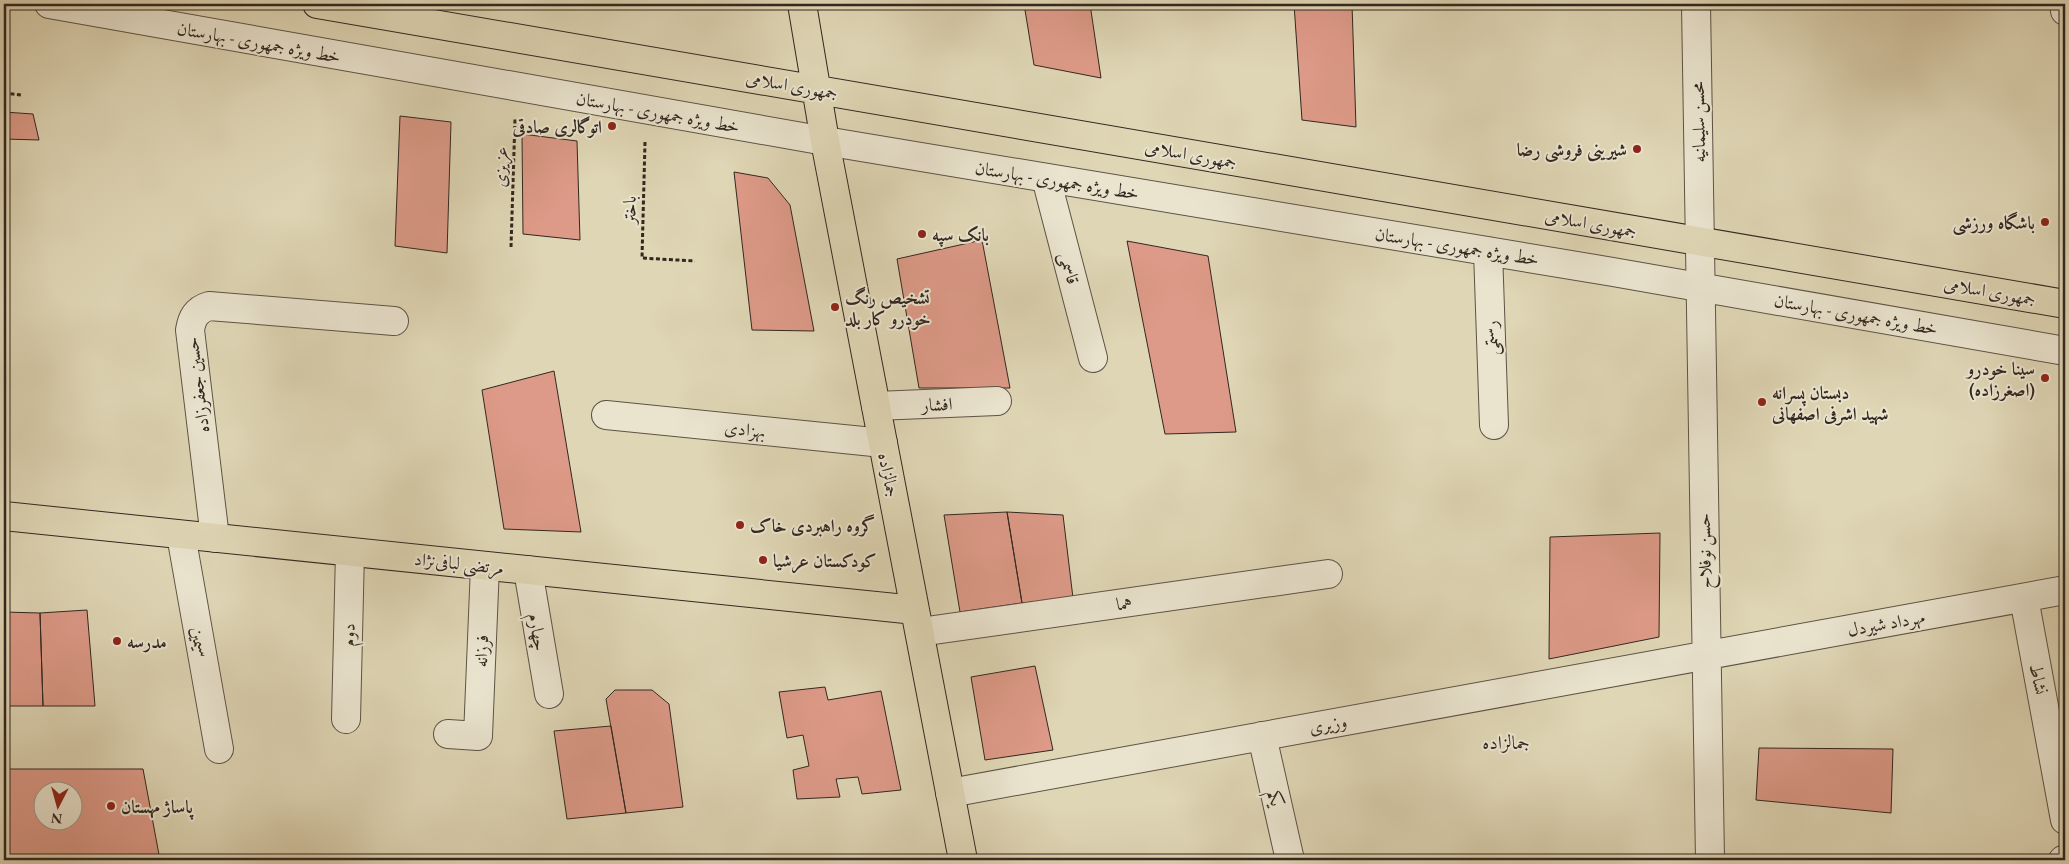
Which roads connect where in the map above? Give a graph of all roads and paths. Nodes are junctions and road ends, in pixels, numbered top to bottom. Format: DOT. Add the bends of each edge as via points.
graph roads {
  1 [pos="49,4"];
  2 [pos="318,4"];
  3 [pos="802,4"];
  4 [pos="1696,4"];
  5 [pos="2064,4"];
  6 [pos="2065,11"];
  7 [pos="516,88"];
  8 [pos="818,90"];
  9 [pos="4,93"];
  10 [pos="20,95"];
  11 [pos="645,110"];
  12 [pos="825,142"];
  13 [pos="1046,178"];
  14 [pos="1699,241"];
  15 [pos="511,247"];
  16 [pos="1488,250"];
  17 [pos="695,261"];
  18 [pos="1700,288"];
  19 [pos="2065,304"];
  20 [pos="394,320"];
  21 [pos="2065,351"];
  22 [pos="1093,358"];
  23 [pos="997,401"];
  24 [pos="876,406"];
  25 [pos="606,415"];
  26 [pos="1494,425"];
  27 [pos="883,443"];
  28 [pos="4,516"];
  29 [pos="181,535"];
  30 [pos="215,538"];
  31 [pos="350,552"];
  32 [pos="485,566"];
  33 [pos="528,570"];
  34 [pos="1328,574"];
  35 [pos="2065,590"];
  36 [pos="2024,598"];
  37 [pos="917,621"];
  38 [pos="1706,655"];
  39 [pos="549,694"];
  40 [pos="346,719"];
  41 [pos="448,734"];
  42 [pos="1262,736"];
  43 [pos="219,749"];
  44 [pos="950,793"];
  45 [pos="2065,820"];
  46 [pos="963,860"];
  47 [pos="1290,860"];
  48 [pos="1710,860"];
  1 -- 7 [label="street, خط ویژه جمهوری - بهارستان"];
  2 -- 8 [label="main road, جمهوری اسلامی"];
  3 -- 8 [label="main road, جمالزاده"];
  4 -- 14 [label="street, محسن سلیمانیه"];
  5 -- 6 [label="street"];
  7 -- 11 [label="street, خط ویژه جمهوری - بهارستان"];
  7 -- 15 [label="path, عزیزی"];
  8 -- 12 [label="main road, جمالزاده"];
  8 -- 14 [label="main road, جمهوری اسلامی"];
  9 -- 10 [label="path"];
  11 -- 12 [label="street, خط ویژه جمهوری - بهارستان"];
  11 -- 17 [label="path, باختر" via="642,258"];
  12 -- 13 [label="street, خط ویژه جمهوری - بهارستان"];
  12 -- 24 [label="main road, جمالزاده"];
  13 -- 16 [label="street, خط ویژه جمهوری - بهارستان"];
  13 -- 22 [label="street, قاسمی"];
  14 -- 18 [label="street, حسن نوفلاح"];
  14 -- 19 [label="main road, جمهوری اسلامی"];
  16 -- 18 [label="street, خط ویژه جمهوری - بهارستان"];
  16 -- 26 [label="street, رستمی"];
  18 -- 21 [label="street, خط ویژه جمهوری - بهارستان"];
  18 -- 38 [label="street, حسن نوفلاح"];
  20 -- 30 [label="street, حسین جعفرزاده" via="209,306 200,309 190,330"];
  23 -- 24 [label="street, افشار"];
  24 -- 27 [label="main road, جمالزاده"];
  25 -- 27 [label="street, بهزادی"];
  27 -- 37 [label="main road, جمالزاده"];
  28 -- 29 [label="main road, مرتضی لبافی‌نژاد"];
  29 -- 30 [label="main road, مرتضی لبافی‌نژاد"];
  29 -- 43 [label="street, سیمین"];
  30 -- 31 [label="main road, مرتضی لبافی‌نژاد"];
  31 -- 32 [label="main road, مرتضی لبافی‌نژاد"];
  31 -- 40 [label="street, دوم"];
  32 -- 33 [label="main road, مرتضی لبافی‌نژاد"];
  32 -- 41 [label="street, فرزانه" via="478,736"];
  33 -- 37 [label="main road, مرتضی لبافی‌نژاد"];
  33 -- 39 [label="street, چهارم"];
  34 -- 37 [label="street, هما"];
  35 -- 36 [label="street, مهرداد شیردل"];
  36 -- 38 [label="street, مهرداد شیردل"];
  36 -- 45 [label="street, نشاط"];
  37 -- 44 [label="main road, جمالزاده"];
  38 -- 42 [label="street, وزیری"];
  38 -- 48 [label="street, حسن نوفلاح"];
  42 -- 44 [label="street, وزیری"];
  42 -- 47 [label="street, یکم"];
  44 -- 46 [label="main road, جمالزاده"];
}
